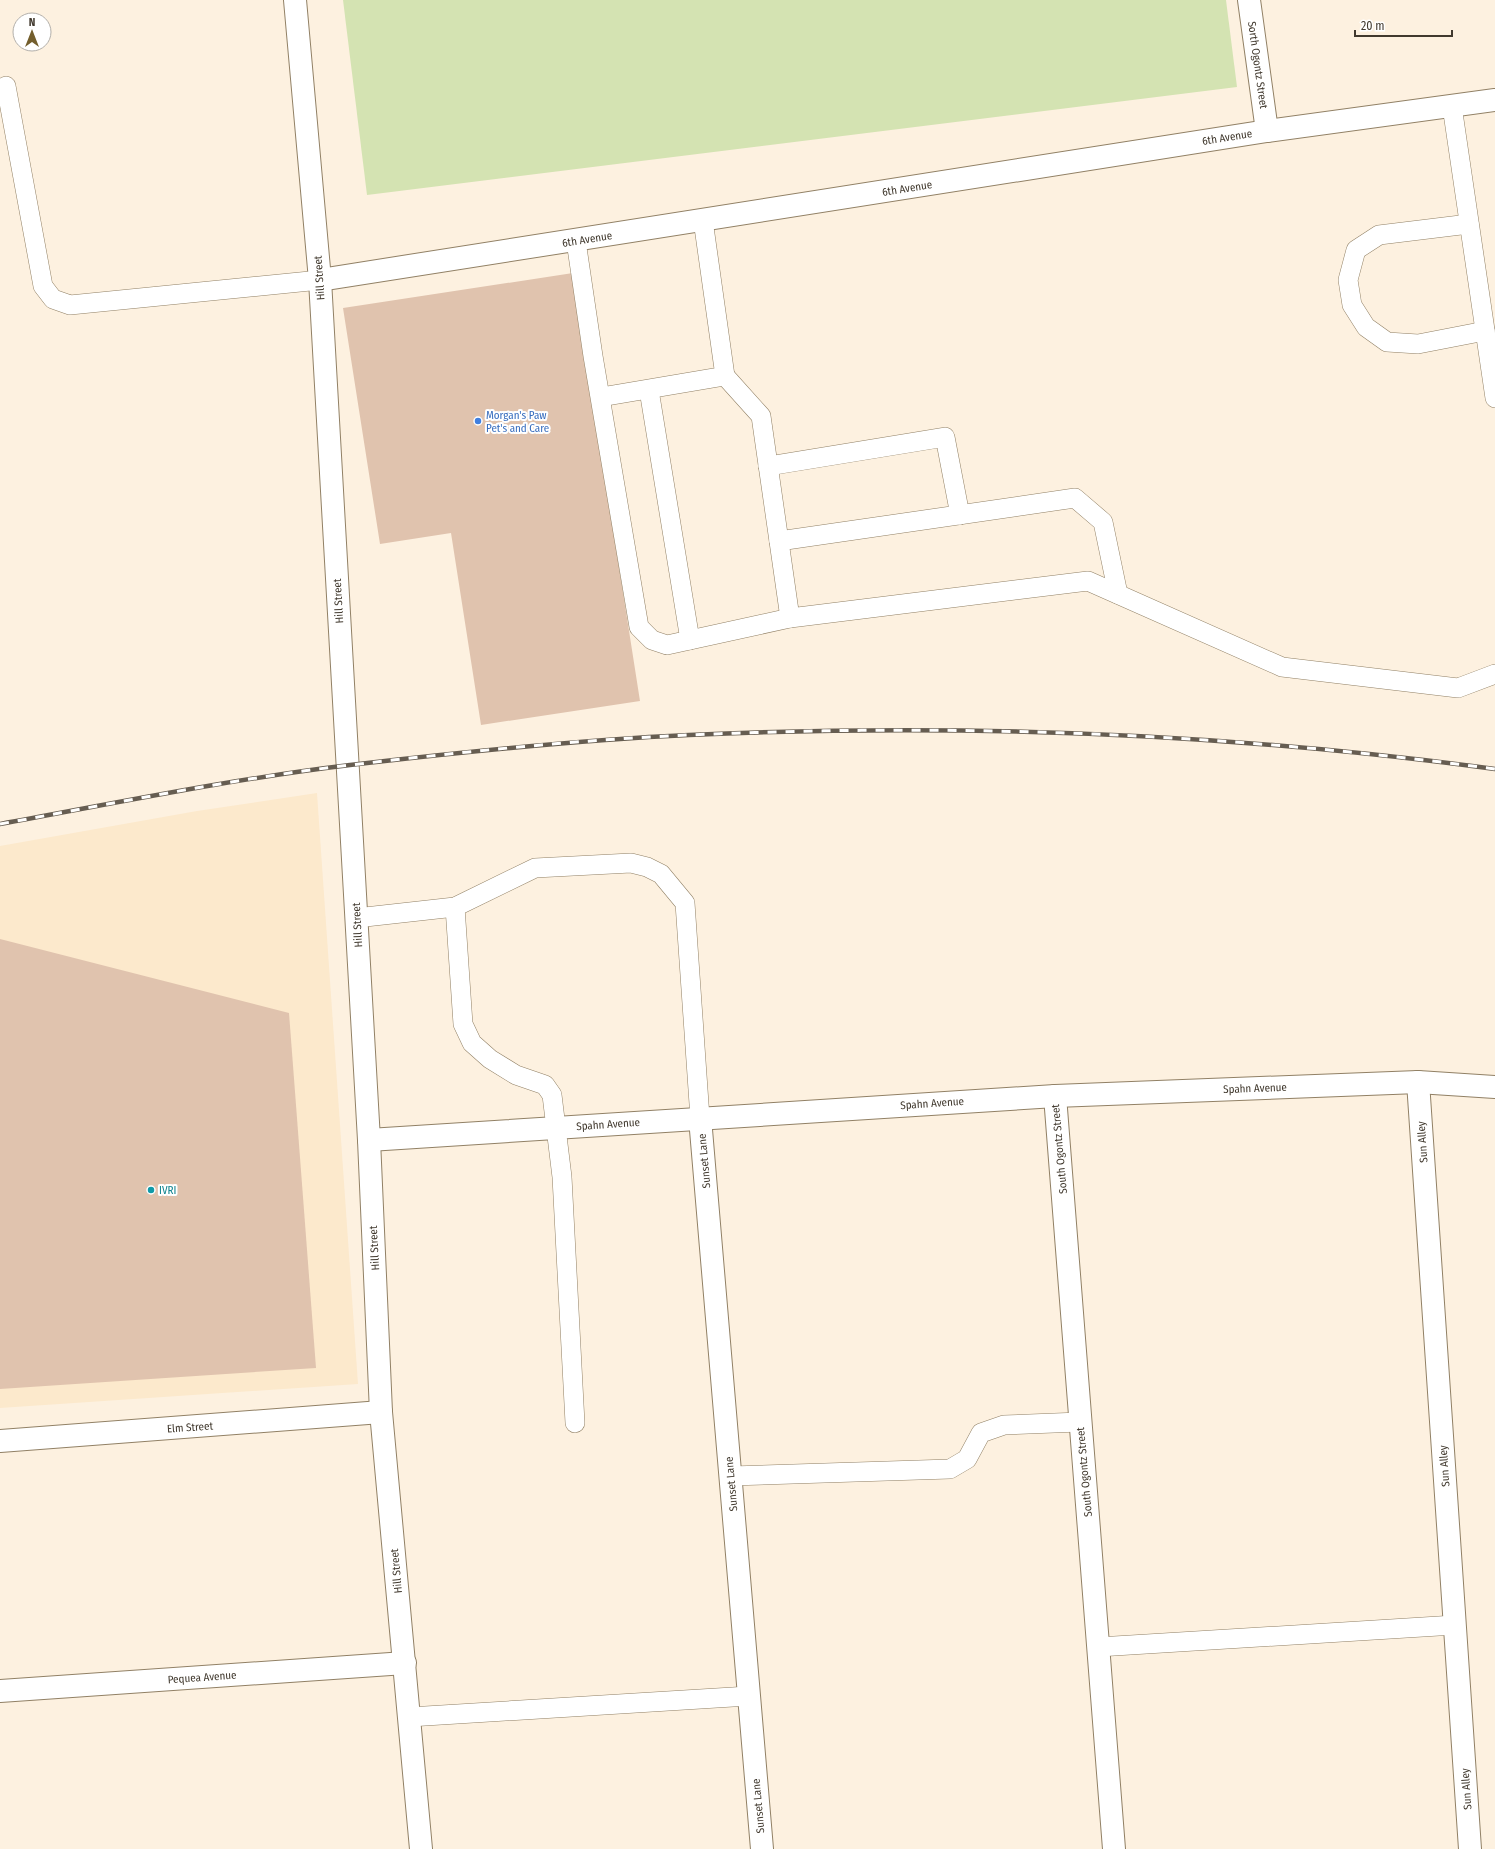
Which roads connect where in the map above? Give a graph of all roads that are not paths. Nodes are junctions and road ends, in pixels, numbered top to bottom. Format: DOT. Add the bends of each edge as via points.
graph roads {
  1 [pos="295,0"];
  2 [pos="1249,0"];
  3 [pos="6,86"];
  4 [pos="1495,100"];
  5 [pos="1452,106"];
  6 [pos="1267,130"];
  7 [pos="703,220"];
  8 [pos="1469,224"];
  9 [pos="576,241"];
  10 [pos="320,280"];
  11 [pos="1485,332"];
  12 [pos="725,376"];
  13 [pos="649,390"];
  14 [pos="601,397"];
  15 [pos="1495,398"];
  16 [pos="768,466"];
  17 [pos="960,515"];
  18 [pos="779,541"];
  19 [pos="1118,594"];
  20 [pos="790,618"];
  21 [pos="690,640"];
  22 [pos="1495,674"];
  23 [pos="455,908"];
  24 [pos="356,918"];
  25 [pos="1418,1082"];
  26 [pos="1495,1087"];
  27 [pos="1054,1096"];
  28 [pos="700,1118"];
  29 [pos="556,1128"];
  30 [pos="369,1140"];
  31 [pos="381,1412"];
  32 [pos="1080,1422"];
  33 [pos="575,1423"];
  34 [pos="0,1441"];
  35 [pos="731,1476"];
  36 [pos="1455,1625"];
  37 [pos="1098,1647"];
  38 [pos="405,1663"];
  39 [pos="0,1691"];
  40 [pos="749,1696"];
  41 [pos="409,1717"];
  42 [pos="421,1849"];
  43 [pos="762,1849"];
  44 [pos="1114,1849"];
  45 [pos="1470,1849"];
  1 -- 10 [label="street, Hill Street"];
  2 -- 6 [label="street, Sorth Ogontz Street"];
  3 -- 10 [label="lane" via="43,286 53,299 70,305"];
  4 -- 5 [label="street, 6th Avenue"];
  5 -- 6 [label="street, 6th Avenue"];
  5 -- 8 [label="lane"];
  6 -- 7 [label="street, 6th Avenue"];
  7 -- 9 [label="street, 6th Avenue"];
  7 -- 12 [label="lane"];
  8 -- 11 [label="lane"];
  8 -- 11 [label="lane" via="1379,234 1356,250 1348,280 1352,305 1366,327 1387,342 1418,344"];
  9 -- 10 [label="street, 6th Avenue"];
  9 -- 14 [label="lane"];
  10 -- 24 [label="street, Hill Street"];
  11 -- 15 [label="lane"];
  12 -- 13 [label="lane"];
  12 -- 16 [label="lane" via="761,416"];
  13 -- 14 [label="lane"];
  13 -- 21 [label="lane"];
  14 -- 21 [label="lane" via="639,627 652,640 667,644"];
  16 -- 17 [label="lane" via="945,437"];
  16 -- 18 [label="lane"];
  17 -- 18 [label="lane"];
  17 -- 19 [label="lane" via="1075,498 1103,522"];
  18 -- 20 [label="lane"];
  19 -- 20 [label="lane" via="1088,581"];
  19 -- 22 [label="lane" via="1282,667 1458,688"];
  20 -- 21 [label="lane"];
  23 -- 24 [label="lane"];
  23 -- 28 [label="lane" via="535,868 631,863 662,874 685,903"];
  23 -- 29 [label="lane" via="463,1024 472,1043 490,1059 516,1074 545,1085 552,1095"];
  24 -- 30 [label="street, Hill Street"];
  25 -- 26 [label="street, Spahn Avenue"];
  25 -- 27 [label="street, Spahn Avenue"];
  25 -- 36 [label="street, Sun Alley"];
  27 -- 28 [label="street, Spahn Avenue"];
  27 -- 32 [label="street, South Ogontz Street"];
  28 -- 29 [label="street, Spahn Avenue"];
  28 -- 35 [label="street, Sunset Lane"];
  29 -- 30 [label="street, Spahn Avenue"];
  29 -- 33 [label="lane" via="562,1177"];
  30 -- 31 [label="street, Hill Street"];
  31 -- 34 [label="street, Elm Street"];
  31 -- 38 [label="street, Hill Street"];
  32 -- 35 [label="lane" via="1004,1425 981,1433 967,1459 950,1469"];
  32 -- 37 [label="street, South Ogontz Street"];
  35 -- 40 [label="street, Sunset Lane"];
  36 -- 37 [label="lane"];
  36 -- 45 [label="street, Sun Alley"];
  37 -- 44 [label="street, South Ogontz Street"];
  38 -- 39 [label="street, Pequea Avenue"];
  38 -- 41 [label="street, Hill Street"];
  40 -- 41 [label="lane"];
  40 -- 43 [label="street, Sunset Lane"];
  41 -- 42 [label="street, Hill Street"];
}
